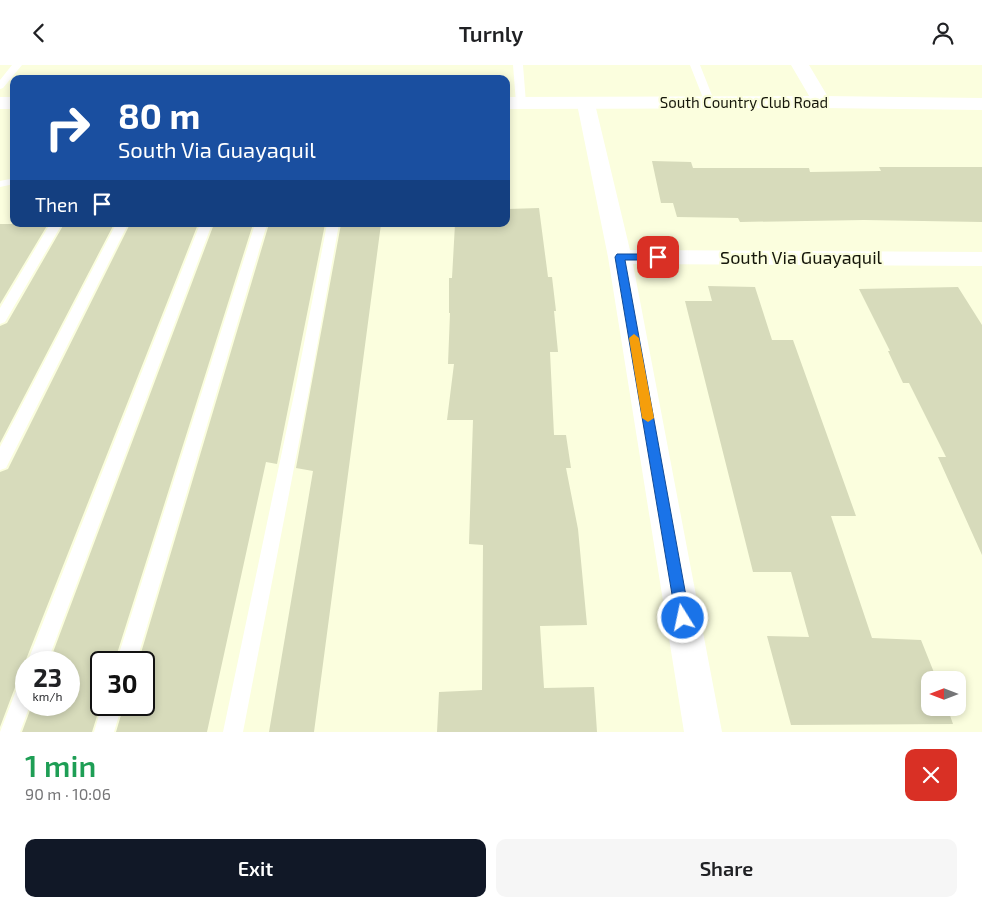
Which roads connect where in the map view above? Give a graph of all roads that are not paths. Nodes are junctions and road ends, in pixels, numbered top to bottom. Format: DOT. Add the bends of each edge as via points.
graph roads {
  1 [pos="17,65"];
  2 [pos="518,65"];
  3 [pos="695,65"];
  4 [pos="800,65"];
  5 [pos="0,86"];
  6 [pos="822,102"];
  7 [pos="514,103"];
  8 [pos="710,103"];
  9 [pos="586,104"];
  10 [pos="982,104"];
  11 [pos="54,227"];
  12 [pos="120,227"];
  13 [pos="205,227"];
  14 [pos="260,227"];
  15 [pos="332,227"];
  16 [pos="620,257"];
  17 [pos="982,259"];
  18 [pos="0,319"];
  19 [pos="0,463"];
  20 [pos="42,651"];
  21 [pos="130,651"];
  22 [pos="16,716"];
  23 [pos="109,716"];
  24 [pos="10,732"];
  25 [pos="104,732"];
  26 [pos="233,732"];
  27 [pos="703,732"];
  1 -- 5 [label="lane"];
  2 -- 7 [label="lane"];
  3 -- 8 [label="lane"];
  4 -- 6 [label="street"];
  6 -- 8 [label="street, South Country Club Road"];
  6 -- 10 [label="street, South Country Club Road"];
  7 -- 9 [label="street, South Country Club Road"];
  8 -- 9 [label="street, South Country Club Road"];
  9 -- 16 [label="street"];
  11 -- 18 [label="lane"];
  12 -- 19 [label="lane"];
  13 -- 20 [label="lane"];
  14 -- 21 [label="lane"];
  15 -- 26 [label="lane"];
  16 -- 17 [label="street, South Via Guayaquil"];
  16 -- 27 [label="street"];
  22 -- 24 [label="lane"];
  23 -- 25 [label="lane"];
}
